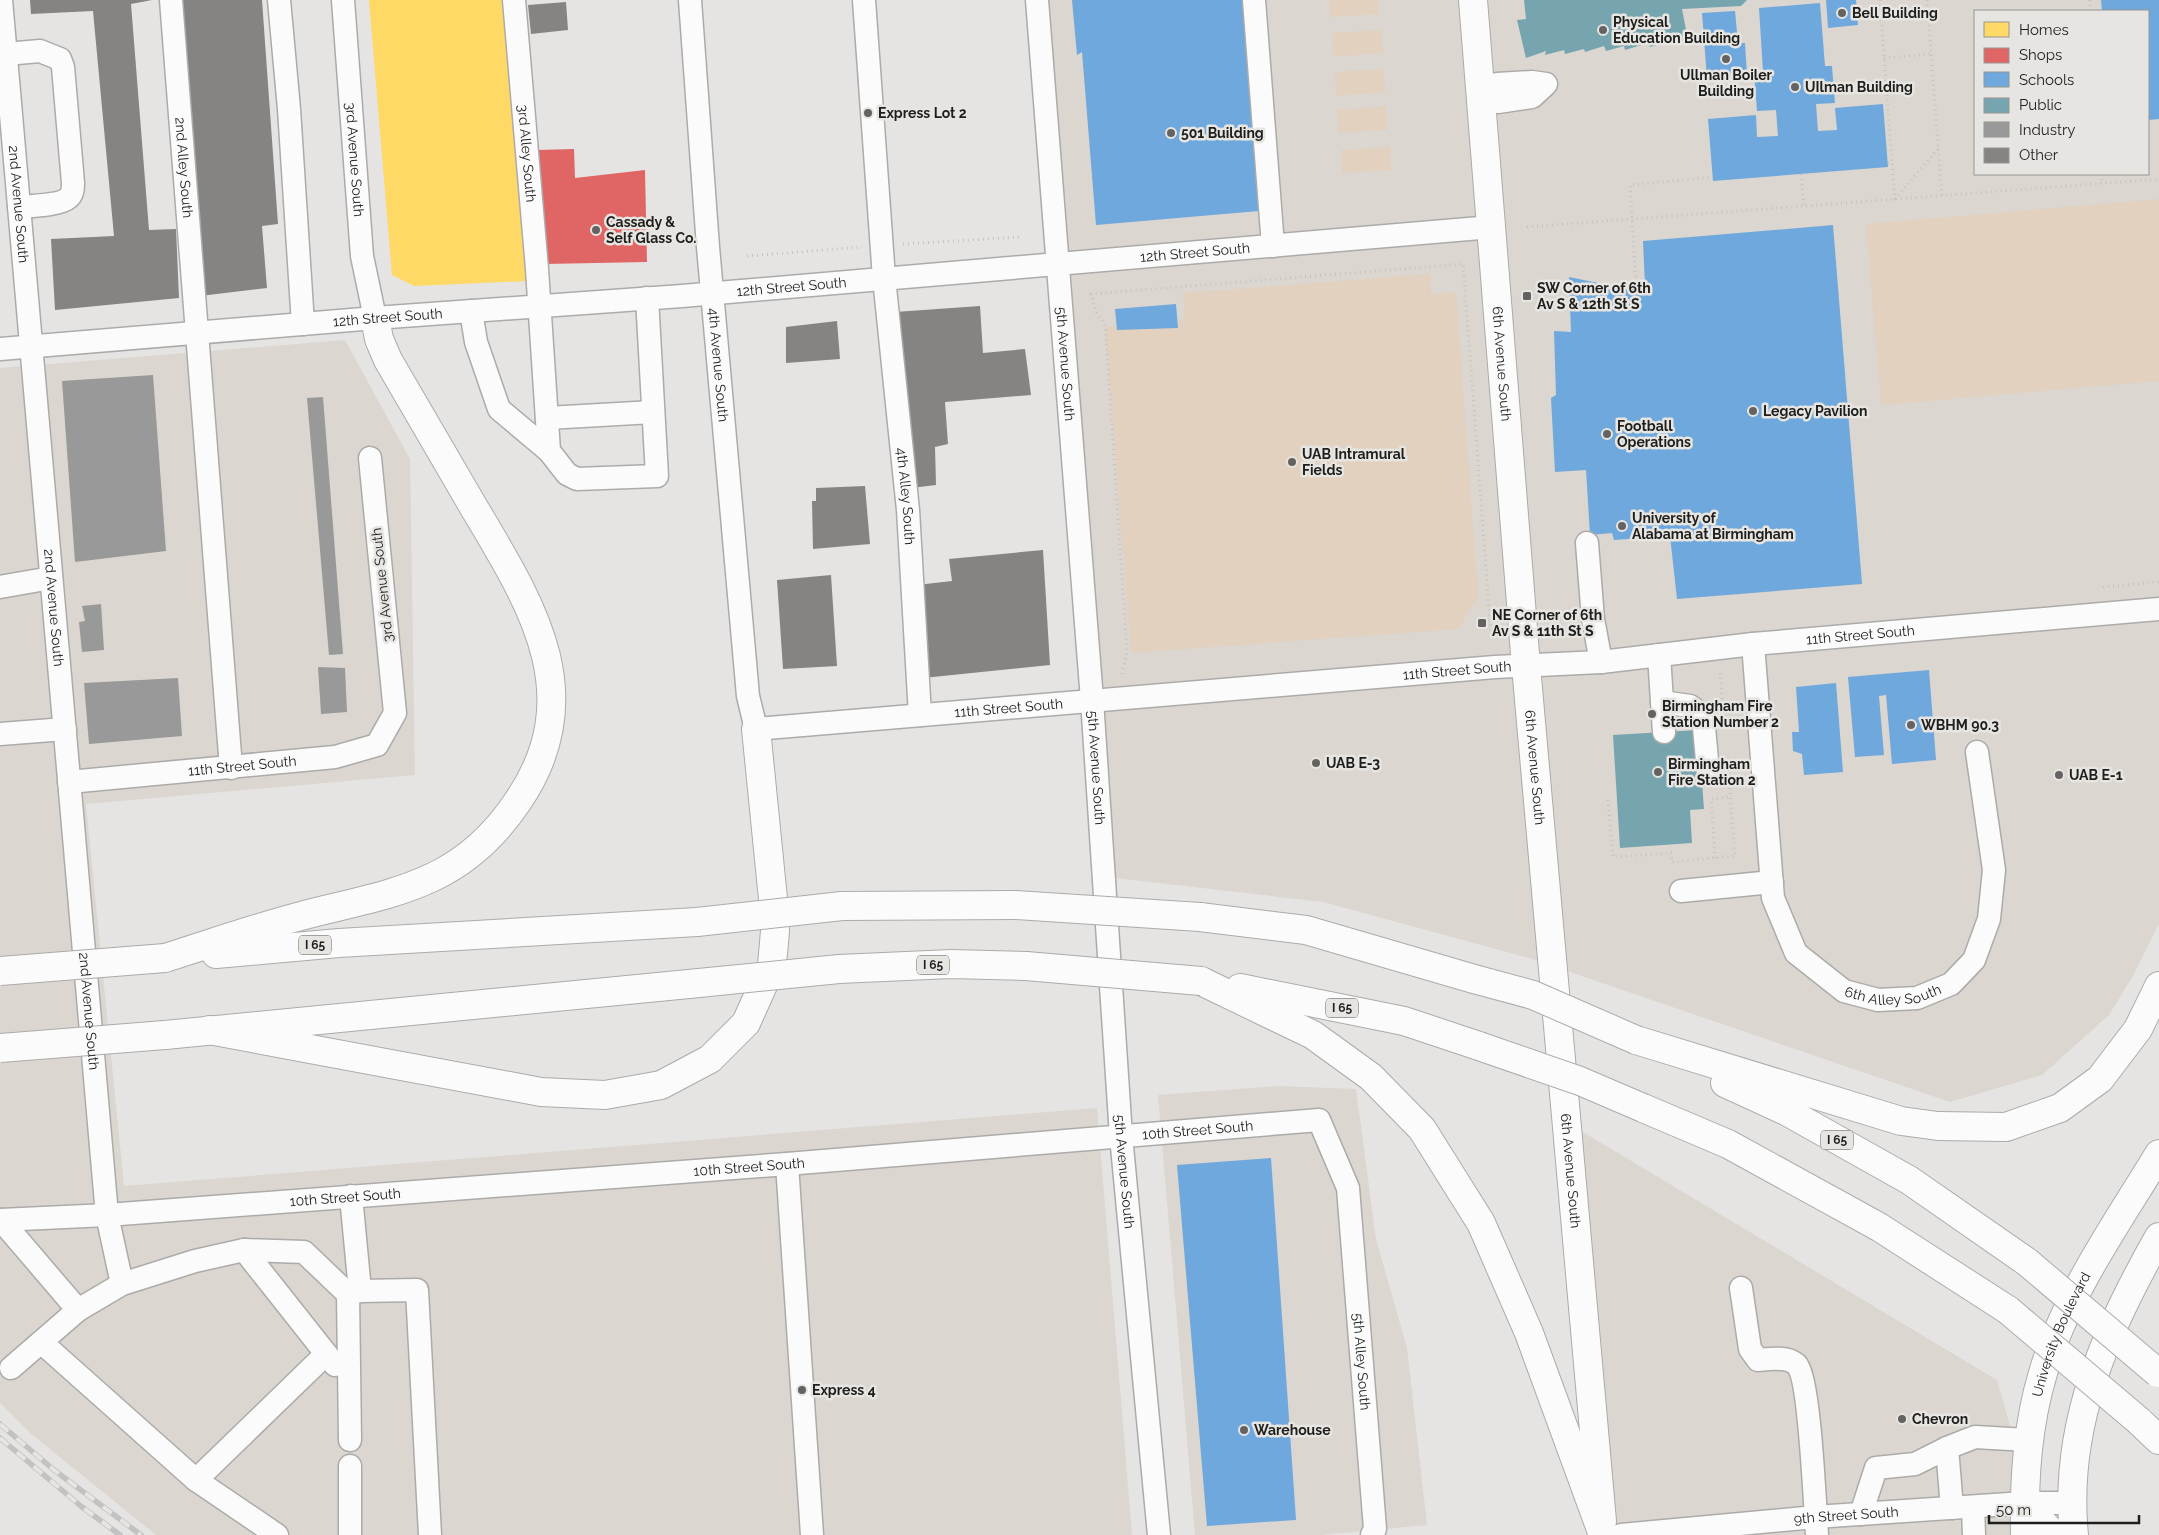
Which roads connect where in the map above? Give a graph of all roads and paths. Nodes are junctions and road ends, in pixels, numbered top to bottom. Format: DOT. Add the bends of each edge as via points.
graph roads {
  1 [pos="1,0"];
  2 [pos="171,0"];
  3 [pos="279,0"];
  4 [pos="344,0"];
  5 [pos="514,0"];
  6 [pos="690,0"];
  7 [pos="864,0"];
  8 [pos="1037,0"];
  9 [pos="1254,0"];
  10 [pos="1473,0"];
  11 [pos="1880,0"];
  12 [pos="1927,0"];
  13 [pos="6,54"];
  14 [pos="1931,54"];
  15 [pos="1884,58"];
  16 [pos="1938,148"];
  17 [pos="1801,174"];
  18 [pos="2102,175"];
  19 [pos="1713,177"];
  20 [pos="2159,179"];
  21 [pos="2102,184"];
  22 [pos="1942,196"];
  23 [pos="1895,199"];
  24 [pos="1804,206"];
  25 [pos="19,207"];
  26 [pos="1632,219"];
  27 [pos="1492,226"];
  28 [pos="1527,227"];
  29 [pos="1020,237"];
  30 [pos="882,245"];
  31 [pos="1273,246"];
  32 [pos="747,256"];
  33 [pos="1058,264"];
  34 [pos="884,278"];
  35 [pos="1636,287"];
  36 [pos="712,293"];
  37 [pos="647,298"];
  38 [pos="538,306"];
  39 [pos="471,311"];
  40 [pos="375,318"];
  41 [pos="304,324"];
  42 [pos="198,333"];
  43 [pos="31,347"];
  44 [pos="0,349"];
  45 [pos="653,412"];
  46 [pos="547,418"];
  47 [pos="549,451"];
  48 [pos="370,458"];
  49 [pos="1587,544"];
  50 [pos="51,578"];
  51 [pos="2159,582"];
  52 [pos="2103,587"];
  53 [pos="0,588"];
  54 [pos="2159,609"];
  55 [pos="1492,634"];
  56 [pos="1753,644"];
  57 [pos="1659,655"];
  58 [pos="1601,662"];
  59 [pos="1526,666"];
  60 [pos="1720,673"];
  61 [pos="1122,674"];
  62 [pos="1092,700"];
  63 [pos="1662,702"];
  64 [pos="1723,711"];
  65 [pos="395,713"];
  66 [pos="920,715"];
  67 [pos="756,728"];
  68 [pos="65,729"];
  69 [pos="1664,732"];
  70 [pos="0,734"];
  71 [pos="1977,752"];
  72 [pos="231,768"];
  73 [pos="1718,770"];
  74 [pos="69,782"];
  75 [pos="1730,797"];
  76 [pos="1608,800"];
  77 [pos="1715,858"];
  78 [pos="1772,882"];
  79 [pos="1681,891"];
  80 [pos="165,958"];
  81 [pos="0,971"];
  82 [pos="1201,981"];
  83 [pos="2159,986"];
  84 [pos="209,1030"];
  85 [pos="1636,1040"];
  86 [pos="0,1048"];
  87 [pos="1121,1136"];
  88 [pos="2159,1154"];
  89 [pos="787,1164"];
  90 [pos="1348,1188"];
  91 [pos="351,1196"];
  92 [pos="107,1215"];
  93 [pos="0,1220"];
  94 [pos="2159,1237"];
  95 [pos="244,1250"];
  96 [pos="122,1284"];
  97 [pos="1741,1288"];
  98 [pos="354,1292"];
  99 [pos="78,1310"];
  100 [pos="41,1342"];
  101 [pos="326,1354"];
  102 [pos="11,1368"];
  103 [pos="2158,1374"];
  104 [pos="350,1381"];
  105 [pos="350,1440"];
  106 [pos="2028,1440"];
  107 [pos="2159,1440"];
  108 [pos="1947,1448"];
  109 [pos="350,1466"];
  110 [pos="196,1480"];
  111 [pos="2024,1503"];
  112 [pos="2072,1503"];
  113 [pos="1962,1507"];
  114 [pos="1862,1514"];
  115 [pos="1816,1526"];
  116 [pos="277,1535"];
  117 [pos="350,1535"];
  118 [pos="430,1535"];
  119 [pos="812,1535"];
  120 [pos="1159,1535"];
  121 [pos="1372,1535"];
  122 [pos="1603,1535"];
  123 [pos="1621,1535"];
  124 [pos="1974,1535"];
  125 [pos="2024,1535"];
  126 [pos="2054,1535"];
  127 [pos="2074,1535"];
  1 -- 13 [label="street, 2nd Avenue South"];
  2 -- 42 [label="street, 2nd Alley South"];
  3 -- 41 [label="street"];
  4 -- 40 [label="street, 3rd Avenue South" via="362,256"];
  5 -- 38 [label="street, 3rd Alley South"];
  6 -- 36 [label="street, 4th Avenue South"];
  7 -- 30 [label="street, 4th Alley South"];
  8 -- 33 [label="street, 5th Avenue South"];
  9 -- 31 [label="street"];
  10 -- 27 [label="main road, 6th Avenue South"];
  11 -- 15 [label="path"];
  12 -- 14 [label="path"];
  13 -- 25 [label="street, 2nd Avenue South"];
  13 -- 25 [label="street" via="40,51 60,59 73,183 73,192 68,199"];
  14 -- 15 [label="path"];
  14 -- 16 [label="path"];
  15 -- 23 [label="path"];
  16 -- 22 [label="path"];
  16 -- 23 [label="path"];
  17 -- 24 [label="path"];
  18 -- 21 [label="path"];
  19 -- 26 [label="path" via="1630,185"];
  20 -- 21 [label="path"];
  21 -- 22 [label="path"];
  22 -- 23 [label="path"];
  23 -- 24 [label="path"];
  24 -- 26 [label="path"];
  25 -- 43 [label="street, 2nd Avenue South"];
  26 -- 28 [label="path"];
  26 -- 35 [label="path"];
  27 -- 31 [label="street, 12th Street South"];
  27 -- 59 [label="main road, 6th Avenue South"];
  29 -- 30 [label="path"];
  30 -- 32 [label="path"];
  30 -- 34 [label="street, 4th Alley South"];
  31 -- 33 [label="street, 12th Street South"];
  33 -- 34 [label="street, 12th Street South"];
  33 -- 62 [label="street, 5th Avenue South"];
  34 -- 36 [label="street, 12th Street South"];
  34 -- 66 [label="street, 4th Alley South" via="908,510"];
  36 -- 37 [label="street, 12th Street South"];
  36 -- 67 [label="street, 4th Avenue South" via="748,696"];
  37 -- 38 [label="street, 12th Street South"];
  37 -- 45 [label="street"];
  38 -- 39 [label="street, 12th Street South"];
  38 -- 46 [label="street, 3rd Alley South"];
  39 -- 40 [label="street, 12th Street South"];
  39 -- 47 [label="street" via="476,342 499,409"];
  40 -- 41 [label="street, 12th Street South"];
  40 -- 80 [label="main road" via="388,360 513,574 535,619 552,683 548,738 539,764 506,818 471,855 450,869 380,896 300,916"];
  41 -- 42 [label="street, 12th Street South"];
  42 -- 43 [label="street, 12th Street South"];
  42 -- 72 [label="street, 2nd Alley South"];
  43 -- 44 [label="street, 12th Street South"];
  43 -- 50 [label="street, 2nd Avenue South"];
  45 -- 46 [label="street"];
  45 -- 47 [label="street" via="656,476 578,479 568,474"];
  46 -- 47 [label="street, 3rd Alley South"];
  48 -- 65 [label="street, 3rd Avenue South"];
  49 -- 58 [label="street" via="1593,619"];
  50 -- 53 [label="street"];
  50 -- 68 [label="street, 2nd Avenue South"];
  51 -- 52 [label="path"];
  54 -- 56 [label="street, 11th Street South"];
  55 -- 61 [label="path" via="1463,264 1091,294 1097,314 1105,323 1127,652"];
  56 -- 57 [label="street, 11th Street South"];
  56 -- 78 [label="street, 6th Alley South"];
  57 -- 58 [label="street, 11th Street South"];
  57 -- 63 [label="street"];
  58 -- 59 [label="street, 11th Street South"];
  59 -- 62 [label="street, 11th Street South"];
  59 -- 122 [label="main road, 6th Avenue South"];
  60 -- 64 [label="path"];
  62 -- 66 [label="street, 11th Street South"];
  62 -- 87 [label="street, 5th Avenue South"];
  63 -- 69 [label="street"];
  63 -- 73 [label="street" via="1690,706 1703,716"];
  65 -- 72 [label="street, 11th Street South" via="377,745 335,757"];
  66 -- 67 [label="street, 11th Street South"];
  67 -- 84 [label="main road" via="774,909 772,965 746,1023 710,1059 661,1085 605,1095 541,1092"];
  68 -- 70 [label="street"];
  68 -- 74 [label="street, 2nd Avenue South"];
  71 -- 78 [label="street, 6th Alley South" via="1994,870 1989,919 1974,960 1952,984 1917,998 1878,1000 1844,991 1796,952 1773,898"];
  72 -- 74 [label="street, 11th Street South"];
  73 -- 75 [label="path"];
  74 -- 92 [label="street, 2nd Avenue South"];
  75 -- 77 [label="path" via="1735,856"];
  75 -- 77 [label="path" via="1710,799"];
  76 -- 77 [label="path" via="1613,858 1671,853 1672,862"];
  78 -- 79 [label="street"];
  80 -- 81 [label="main road, I 65, bridge"];
  80 -- 85 [label="main road, I 65, bridge" via="340,943 697,922 842,906 1015,904 1200,917 1306,930 1533,995"];
  82 -- 84 [label="main road, I 65, bridge" via="1026,966 950,964 839,968"];
  82 -- 107 [label="main road, I 65, bridge" via="1404,1021 1580,1081 1728,1144 1879,1227 2008,1310"];
  82 -- 122 [label="main road" via="1312,1035 1371,1077 1422,1129 1481,1223 1529,1333"];
  83 -- 85 [label="main road" via="2138,1029 2100,1079 2060,1108 2006,1127 1938,1126 1901,1121"];
  84 -- 86 [label="main road, I 65, bridge"];
  85 -- 103 [label="main road, I 65, bridge" via="1786,1111 1909,1180 2026,1262"];
  87 -- 89 [label="street, 10th Street South"];
  87 -- 90 [label="street, 10th Street South" via="1319,1120"];
  87 -- 120 [label="street, 5th Avenue South"];
  88 -- 106 [label="main road, University Boulevard" via="2086,1276 2055,1339 2043,1372"];
  89 -- 91 [label="street, 10th Street South"];
  89 -- 119 [label="street"];
  90 -- 121 [label="street, 5th Alley South" via="1375,1529"];
  91 -- 92 [label="street, 10th Street South"];
  91 -- 98 [label="street"];
  92 -- 93 [label="street, 10th Street South"];
  92 -- 96 [label="street, 2nd Avenue South"];
  93 -- 99 [label="street"];
  94 -- 112 [label="main road" via="2123,1303 2094,1372 2078,1439"];
  95 -- 96 [label="street" via="195,1261"];
  95 -- 98 [label="street" via="304,1252"];
  95 -- 101 [label="street"];
  96 -- 99 [label="street"];
  97 -- 115 [label="street" via="1750,1349 1758,1360 1783,1359 1796,1364 1802,1376"];
  98 -- 104 [label="street"];
  98 -- 118 [label="street" via="417,1290"];
  99 -- 100 [label="street"];
  100 -- 102 [label="street"];
  100 -- 110 [label="street"];
  101 -- 104 [label="street"];
  101 -- 110 [label="street"];
  104 -- 105 [label="street"];
  106 -- 108 [label="street" via="1975,1437"];
  106 -- 111 [label="main road, University Boulevard"];
  108 -- 113 [label="street"];
  108 -- 114 [label="street" via="1915,1464 1876,1468"];
  109 -- 117 [label="street"];
  110 -- 116 [label="street"];
  111 -- 112 [label="street, 9th Street South"];
  111 -- 113 [label="street, 9th Street South"];
  111 -- 125 [label="main road, University Boulevard"];
  111 -- 126 [label="main road"];
  112 -- 127 [label="main road"];
  113 -- 114 [label="street, 9th Street South"];
  113 -- 124 [label="street"];
  114 -- 115 [label="street, 9th Street South"];
  115 -- 123 [label="street, 9th Street South"];
}
